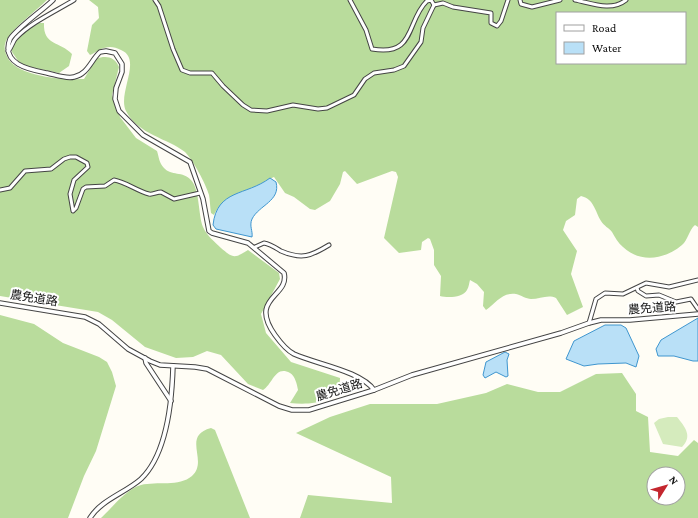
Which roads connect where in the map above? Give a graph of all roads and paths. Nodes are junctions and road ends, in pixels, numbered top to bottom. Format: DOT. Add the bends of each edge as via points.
graph roads {
  1 [pos="53,0"];
  2 [pos="74,0"];
  3 [pos="155,0"];
  4 [pos="350,0"];
  5 [pos="508,0"];
  6 [pos="520,0"];
  7 [pos="560,0"];
  8 [pos="575,0"];
  9 [pos="626,0"];
  10 [pos="434,5"];
  11 [pos="8,51"];
  12 [pos="0,190"];
  13 [pos="200,193"];
  14 [pos="329,245"];
  15 [pos="255,247"];
  16 [pos="698,280"];
  17 [pos="637,288"];
  18 [pos="0,303"];
  19 [pos="698,309"];
  20 [pos="698,314"];
  21 [pos="589,323"];
  22 [pos="144,358"];
  23 [pos="173,366"];
  24 [pos="374,390"];
  25 [pos="171,401"];
  26 [pos="90,518"];
  1 -- 11 [label="street" via="13,36"];
  2 -- 11 [label="street" via="36,22 16,38"];
  3 -- 10 [label="street" via="182,70 212,74 243,105 258,112 292,105 327,108 354,95 365,79 374,74 404,66 421,42 423,28"];
  4 -- 10 [label="street" via="366,30 372,50 398,47 405,42 411,34 422,6 431,0"];
  5 -- 10 [label="street" via="497,26 491,23 491,13 443,3"];
  6 -- 7 [label="street" via="521,4 529,7"];
  8 -- 9 [label="street" via="609,6"];
  11 -- 13 [label="street" via="17,66 67,78 84,72 100,52 115,53 122,64 115,99 120,111 143,135 186,159 193,169"];
  12 -- 13 [label="street" via="10,188 26,171 51,169 64,159 76,157 88,166 74,180 70,194 73,211 86,186 105,186 114,180 150,195 161,192 174,199"];
  13 -- 15 [label="street" via="205,204 209,231 244,241"];
  14 -- 15 [label="street" via="306,257 290,254 264,243"];
  15 -- 24 [label="street" via="284,273 284,281 266,308 265,314 280,341 292,353 356,377"];
  16 -- 17 [label="street" via="669,287 646,283"];
  17 -- 19 [label="street" via="638,292 646,296 659,295 676,302 691,299"];
  17 -- 21 [label="street" via="623,294 600,295 594,304"];
  18 -- 22 [label="street, 農免道路" via="86,317"];
  20 -- 21 [label="street, 農免道路" via="601,320"];
  21 -- 24 [label="street, 農免道路" via="412,375"];
  22 -- 23 [label="street, 農免道路" via="160,365"];
  22 -- 25 [label="street"];
  23 -- 24 [label="street, 農免道路" via="207,369 279,406 292,410 309,410"];
  23 -- 25 [label="street"];
  25 -- 26 [label="street" via="158,451 147,471 141,479 99,507"];
}
